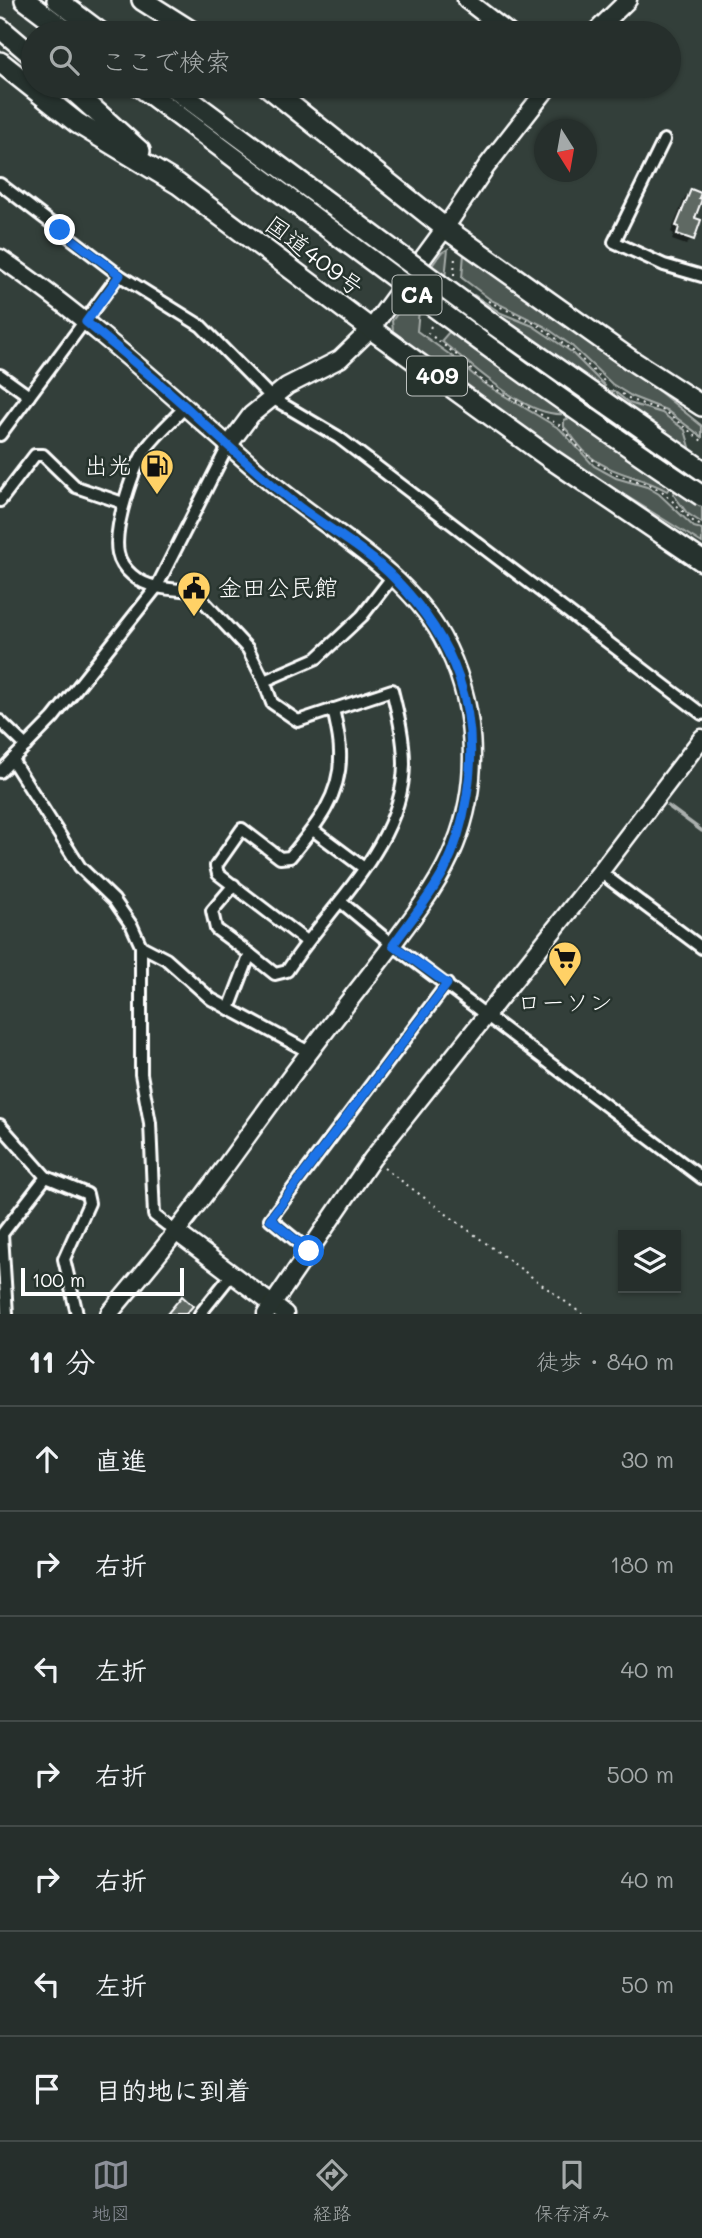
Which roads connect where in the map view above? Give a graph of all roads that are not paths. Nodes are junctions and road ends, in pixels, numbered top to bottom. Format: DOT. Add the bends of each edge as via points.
graph roads {
  1 [pos="25,0"];
  2 [pos="57,0"];
  3 [pos="142,0"];
  4 [pos="158,0"];
  5 [pos="466,0"];
  6 [pos="628,0"];
  7 [pos="53,21"];
  8 [pos="85,21"];
  9 [pos="175,21"];
  10 [pos="185,21"];
  11 [pos="493,21"];
  12 [pos="606,21"];
  13 [pos="0,27"];
  14 [pos="21,45"];
  15 [pos="0,62"];
  16 [pos="21,79"];
  17 [pos="45,98"];
  18 [pos="81,98"];
  19 [pos="155,98"];
  20 [pos="187,98"];
  21 [pos="282,98"];
  22 [pos="540,98"];
  23 [pos="664,140"];
  24 [pos="0,184"];
  25 [pos="178,184"];
  26 [pos="454,234"];
  27 [pos="0,258"];
  28 [pos="120,275"];
  29 [pos="702,276"];
  30 [pos="86,322"];
  31 [pos="371,329"];
  32 [pos="0,375"];
  33 [pos="29,396"];
  34 [pos="272,398"];
  35 [pos="702,406"];
  36 [pos="186,407"];
  37 [pos="0,435"];
  38 [pos="228,446"];
  39 [pos="702,470"];
  40 [pos="702,495"];
  41 [pos="0,501"];
  42 [pos="123,503"];
  43 [pos="702,561"];
  44 [pos="393,576"];
  45 [pos="156,587"];
  46 [pos="264,681"];
  47 [pos="333,709"];
  48 [pos="702,714"];
  49 [pos="0,721"];
  50 [pos="702,738"];
  51 [pos="26,746"];
  52 [pos="12,760"];
  53 [pos="0,772"];
  54 [pos="313,830"];
  55 [pos="364,868"];
  56 [pos="600,872"];
  57 [pos="234,886"];
  58 [pos="341,902"];
  59 [pos="306,941"];
  60 [pos="393,945"];
  61 [pos="141,946"];
  62 [pos="702,948"];
  63 [pos="250,954"];
  64 [pos="447,984"];
  65 [pos="229,1009"];
  66 [pos="487,1015"];
  67 [pos="309,1052"];
  68 [pos="0,1125"];
  69 [pos="46,1177"];
  70 [pos="702,1178"];
  71 [pos="176,1232"];
  72 [pos="309,1251"];
  73 [pos="232,1274"];
  74 [pos="275,1311"];
  75 [pos="7,1314"];
  76 [pos="77,1314"];
  77 [pos="109,1314"];
  78 [pos="200,1314"];
  1 -- 7 [label="highway"];
  2 -- 8 [label="highway"];
  3 -- 9 [label="highway"];
  4 -- 10 [label="highway"];
  5 -- 11 [label="street"];
  6 -- 12 [label="street"];
  13 -- 14 [label="highway"];
  15 -- 16 [label="highway, 国道409号 / 409"];
  17 -- 25 [label="highway, 国道409号 / 409" via="77,123"];
  18 -- 25 [label="highway"];
  19 -- 40 [label="highway, CA, bridge" via="477,340"];
  20 -- 39 [label="highway, CA, bridge" via="490,322"];
  21 -- 26 [label="highway"];
  22 -- 26 [label="street" via="486,167"];
  23 -- 29 [label="street" via="614,242 663,265"];
  24 -- 28 [label="street"];
  25 -- 31 [label="highway, 国道409号 / 409"];
  26 -- 31 [label="street"];
  26 -- 35 [label="highway"];
  27 -- 30 [label="street"];
  28 -- 30 [label="street"];
  28 -- 34 [label="street" via="201,326"];
  30 -- 33 [label="street"];
  30 -- 36 [label="street"];
  31 -- 34 [label="street" via="340,359"];
  31 -- 43 [label="highway, 国道409号 / 409"];
  32 -- 33 [label="street"];
  33 -- 37 [label="street"];
  34 -- 38 [label="street" via="251,415"];
  34 -- 48 [label="street" via="338,437"];
  36 -- 38 [label="street"];
  36 -- 42 [label="street" via="148,446"];
  38 -- 44 [label="street" via="298,506"];
  38 -- 45 [label="street"];
  41 -- 42 [label="street" via="35,455 43,455 76,487"];
  42 -- 45 [label="street" via="117,551 122,565 134,577"];
  44 -- 46 [label="street" via="362,616 317,658"];
  44 -- 60 [label="street" via="441,635 467,701 472,739 471,771 457,842 427,898"];
  45 -- 46 [label="street" via="194,592 248,649"];
  45 -- 51 [label="street" via="97,665"];
  46 -- 47 [label="street" via="272,703 298,721"];
  47 -- 54 [label="street" via="339,777"];
  47 -- 55 [label="street" via="392,690 402,730 404,766 397,805 387,835"];
  49 -- 51 [label="street"];
  50 -- 56 [label="street"];
  51 -- 52 [label="street"];
  52 -- 53 [label="street"];
  52 -- 61 [label="street" via="80,867 114,900"];
  54 -- 55 [label="street"];
  54 -- 57 [label="street" via="290,857 280,858 242,829 216,866 218,874"];
  55 -- 58 [label="street"];
  56 -- 62 [label="street"];
  56 -- 66 [label="street"];
  57 -- 59 [label="street"];
  57 -- 63 [label="street" via="212,911 216,929"];
  58 -- 59 [label="street"];
  58 -- 60 [label="street"];
  59 -- 63 [label="street" via="287,971 275,974"];
  60 -- 64 [label="street"];
  60 -- 67 [label="street"];
  61 -- 65 [label="street" via="166,959"];
  61 -- 71 [label="street" via="141,1074 150,1124 154,1215"];
  63 -- 65 [label="street"];
  64 -- 66 [label="street"];
  64 -- 72 [label="street" via="270,1219"];
  65 -- 67 [label="street"];
  66 -- 70 [label="street"];
  66 -- 72 [label="street" via="372,1159"];
  67 -- 71 [label="street"];
  68 -- 69 [label="street"];
  69 -- 75 [label="street" via="2,1234"];
  69 -- 76 [label="street" via="86,1194 89,1203 64,1259"];
  71 -- 73 [label="street"];
  71 -- 77 [label="street"];
  72 -- 74 [label="street"];
  73 -- 74 [label="street"];
  73 -- 78 [label="street"];
}
